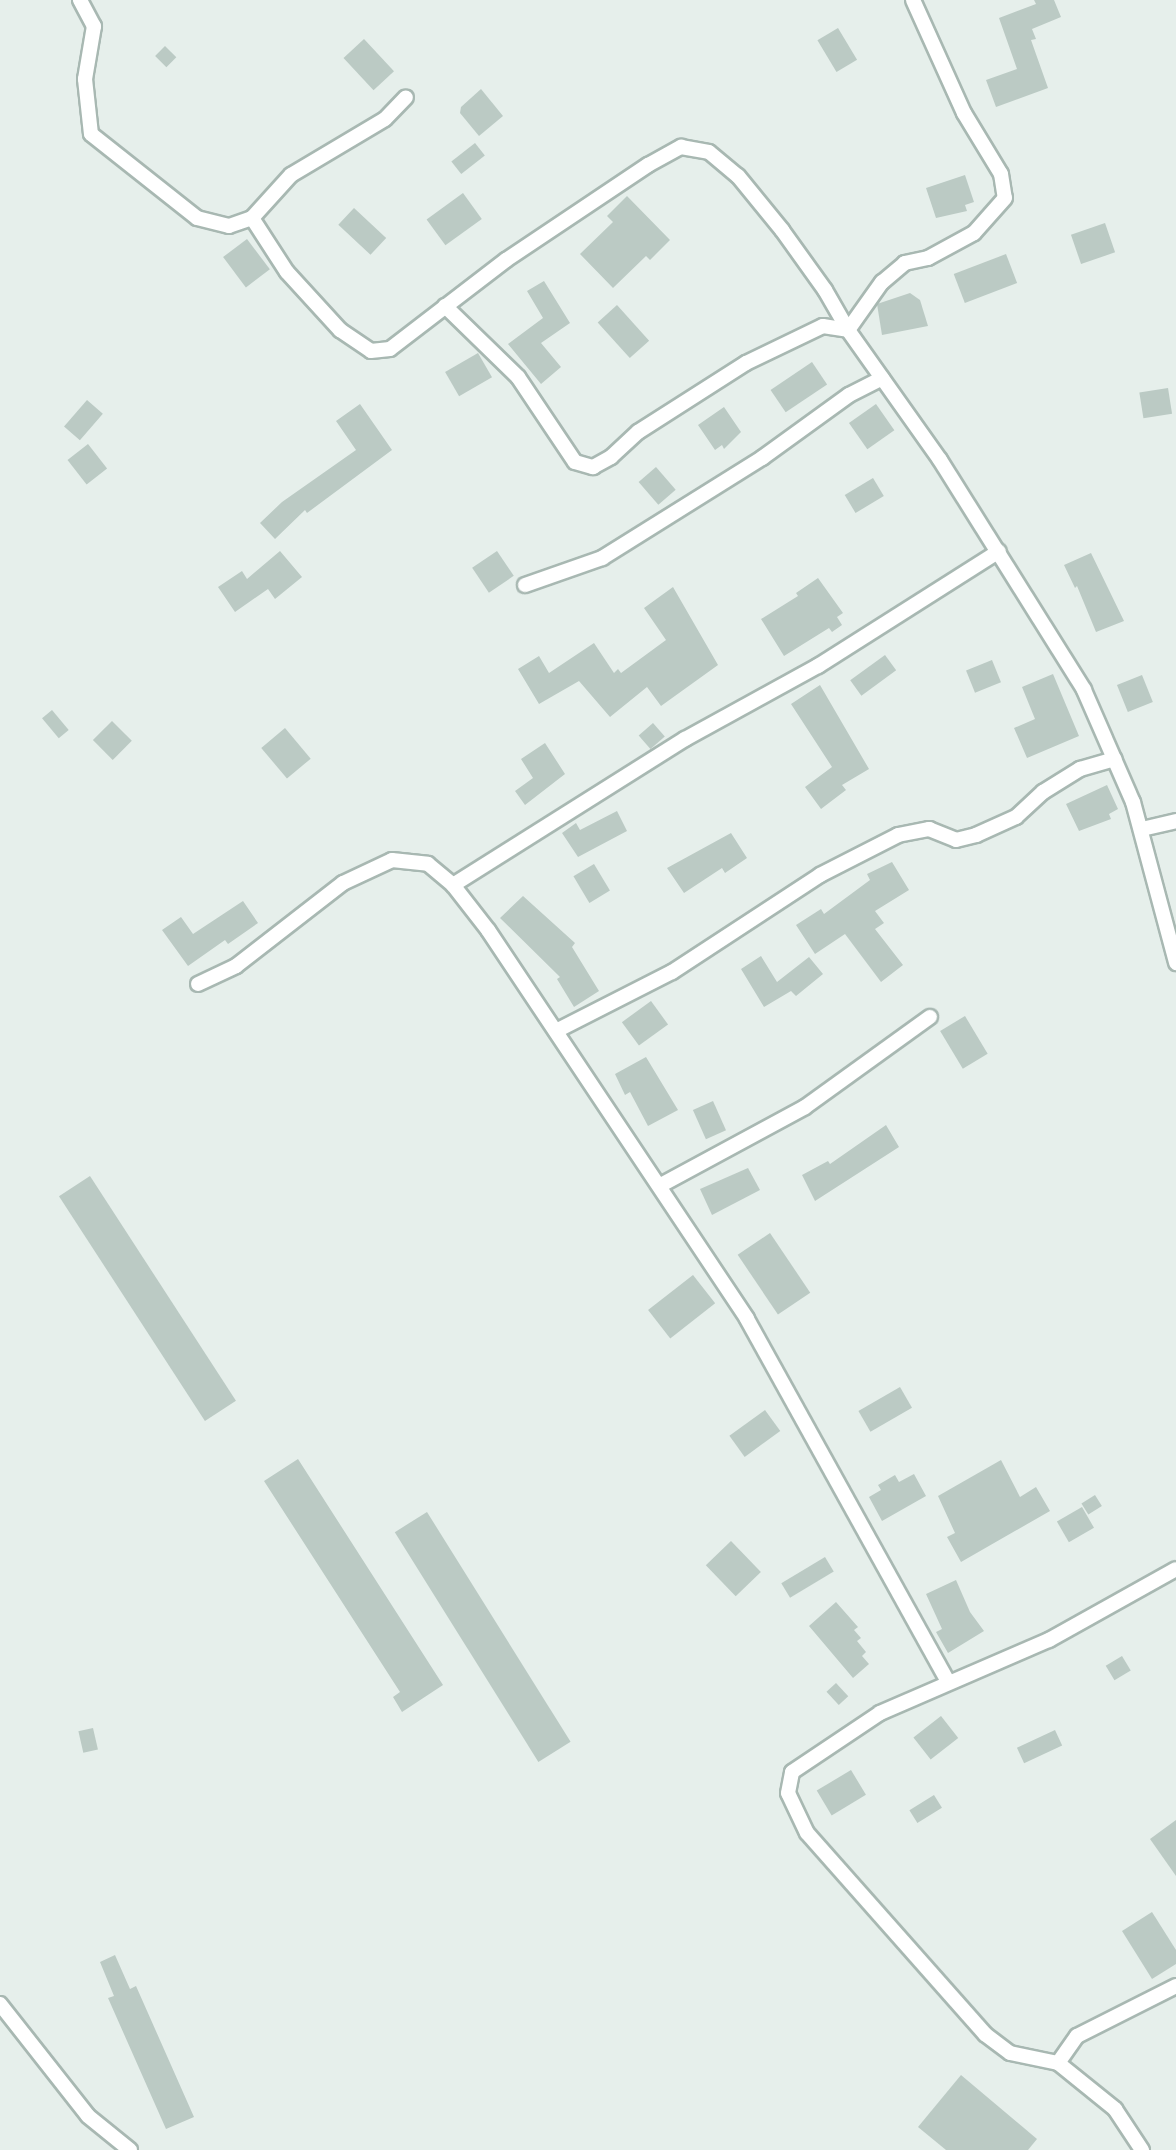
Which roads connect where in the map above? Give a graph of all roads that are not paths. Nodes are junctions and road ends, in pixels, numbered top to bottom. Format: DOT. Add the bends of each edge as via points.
graph roads {
  1 [pos="80,0"];
  2 [pos="913,0"];
  3 [pos="406,98"];
  4 [pos="252,218"];
  5 [pos="445,306"];
  6 [pos="848,330"];
  7 [pos="882,378"];
  8 [pos="999,551"];
  9 [pos="525,585"];
  10 [pos="1116,759"];
  11 [pos="1176,821"];
  12 [pos="1142,829"];
  13 [pos="453,885"];
  14 [pos="1176,963"];
  15 [pos="198,984"];
  16 [pos="930,1017"];
  17 [pos="556,1031"];
  18 [pos="661,1185"];
  19 [pos="1176,1569"];
  20 [pos="948,1683"];
  21 [pos="1176,1986"];
  22 [pos="0,2004"];
  23 [pos="1058,2063"];
  24 [pos="130,2150"];
  25 [pos="1142,2150"];
  1 -- 4 [label="street" via="94,26 85,79 91,134 197,218 229,226"];
  2 -- 6 [label="street" via="964,113 1001,174 1005,198 974,233 928,258 905,263 882,282"];
  3 -- 4 [label="street" via="385,119 291,175"];
  4 -- 5 [label="street" via="287,272 340,330 371,351 390,349"];
  5 -- 6 [label="street" via="518,377 575,462 593,467 638,432 746,363 823,326"];
  5 -- 6 [label="street" via="506,260 681,147 709,152 738,176 825,290"];
  6 -- 7 [label="street"];
  7 -- 8 [label="street"];
  7 -- 9 [label="street" via="849,394 762,458 602,558"];
  8 -- 10 [label="street" via="1084,690"];
  8 -- 13 [label="street" via="818,666 685,739"];
  10 -- 12 [label="street"];
  10 -- 17 [label="street" via="1080,769 1043,792 1016,817 976,835 956,840 928,829 898,835 819,875 672,972"];
  11 -- 12 [label="street"];
  12 -- 14 [label="street"];
  13 -- 15 [label="street" via="428,864 392,860 343,883 236,966"];
  13 -- 17 [label="street"];
  16 -- 18 [label="street" via="805,1107"];
  17 -- 18 [label="street" via="608,1115"];
  18 -- 20 [label="street" via="747,1318"];
  19 -- 20 [label="street" via="1049,1641"];
  20 -- 23 [label="street" via="880,1713 792,1772 788,1793 807,1833 985,2034 1010,2053"];
  21 -- 23 [label="street" via="1077,2036"];
  22 -- 24 [label="street" via="88,2116"];
  23 -- 25 [label="street" via="1115,2109"];
}
